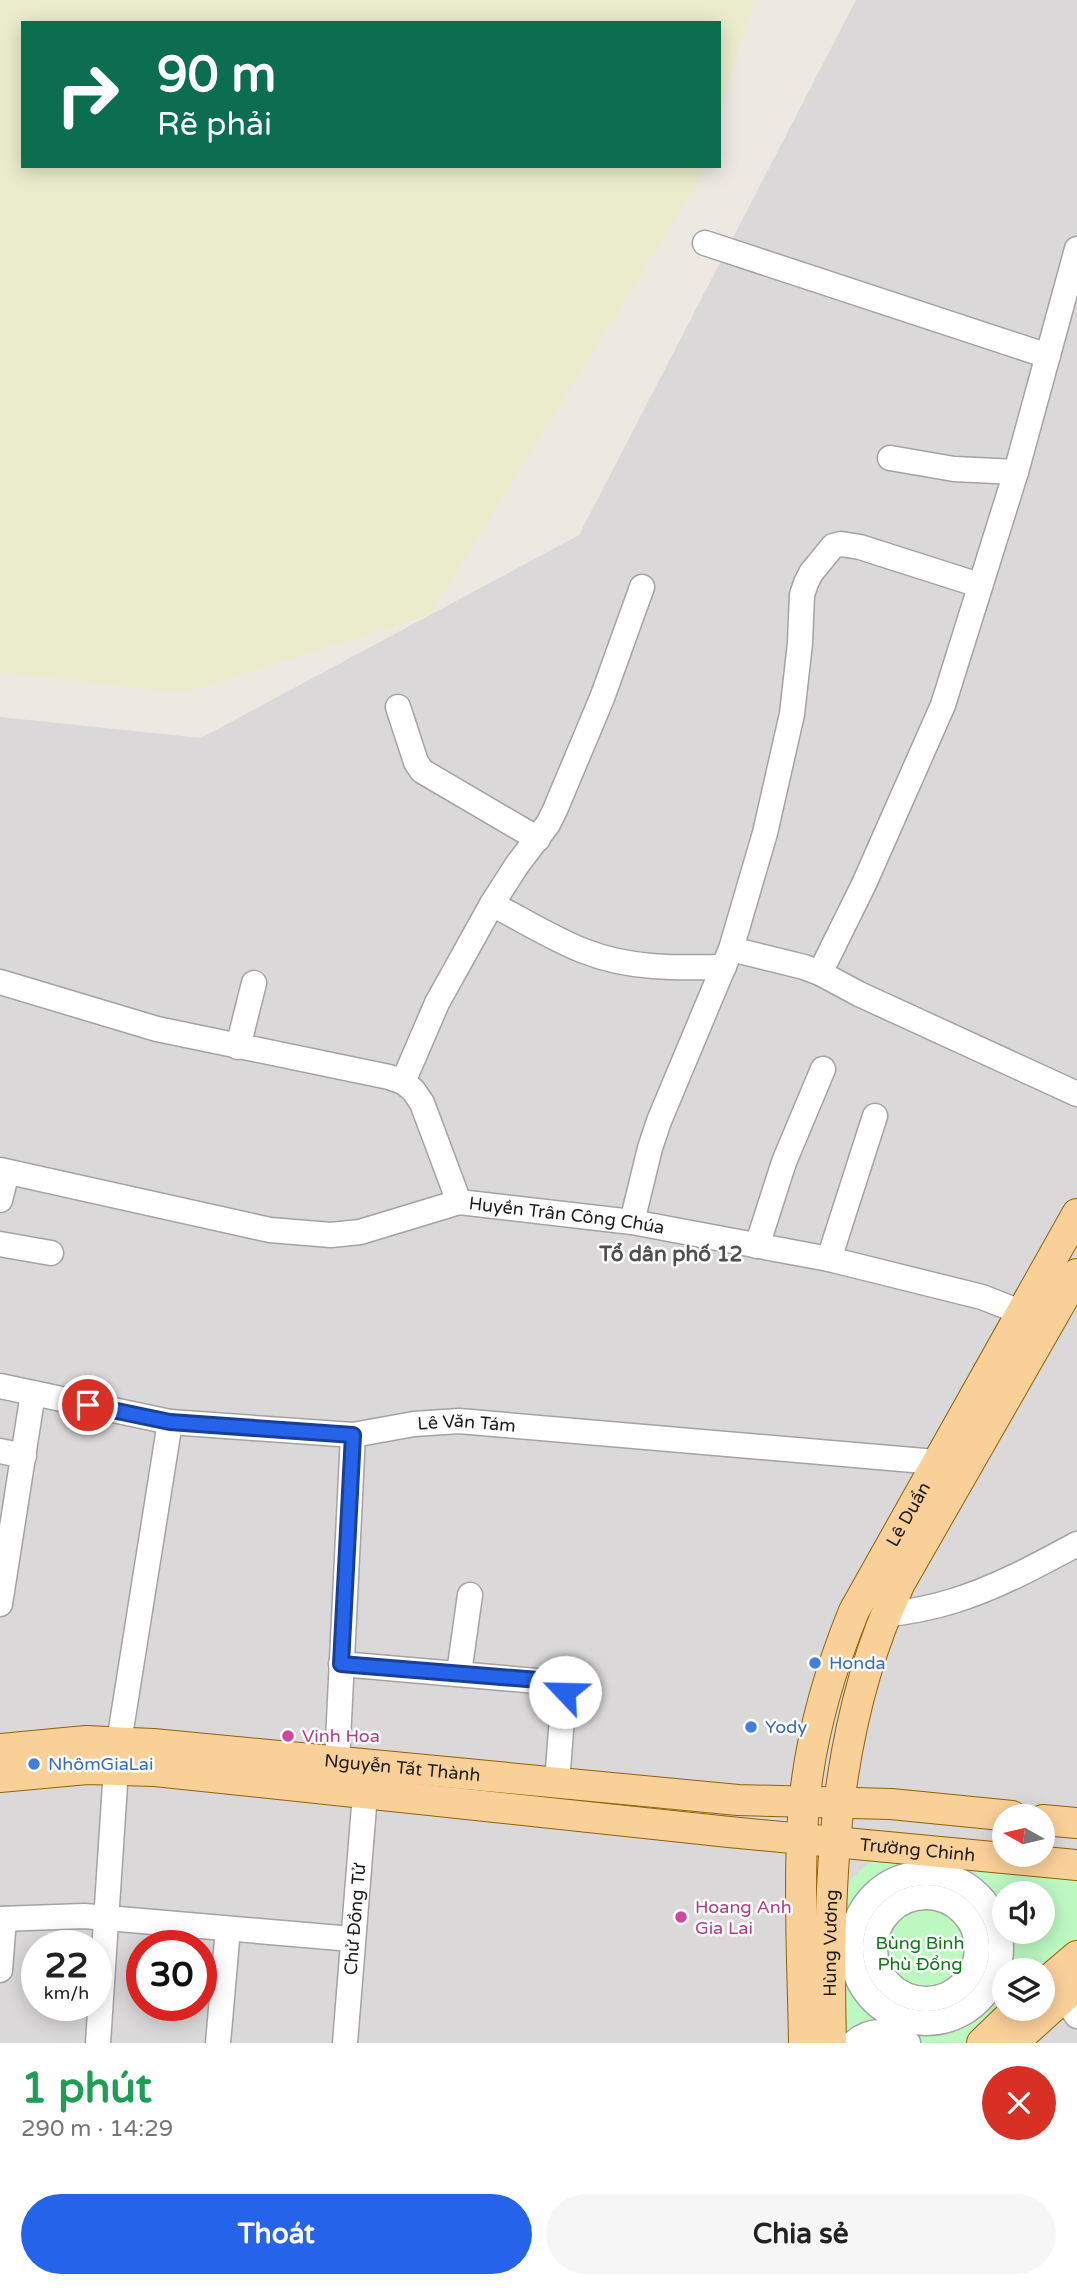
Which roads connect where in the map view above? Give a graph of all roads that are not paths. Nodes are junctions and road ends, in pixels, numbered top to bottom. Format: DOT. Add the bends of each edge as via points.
graph roads {
  1 [pos="705,243"];
  2 [pos="1077,249"];
  3 [pos="1048,356"];
  4 [pos="890,458"];
  5 [pos="1016,472"];
  6 [pos="979,585"];
  7 [pos="642,587"];
  8 [pos="398,707"];
  9 [pos="538,839"];
  10 [pos="492,904"];
  11 [pos="727,958"];
  12 [pos="820,973"];
  13 [pos="0,982"];
  14 [pos="254,983"];
  15 [pos="238,1047"];
  16 [pos="823,1069"];
  17 [pos="404,1082"];
  18 [pos="1077,1094"];
  19 [pos="876,1116"];
  20 [pos="4,1171"];
  21 [pos="0,1200"];
  22 [pos="459,1202"];
  23 [pos="1077,1214"];
  24 [pos="632,1222"];
  25 [pos="0,1244"];
  26 [pos="757,1246"];
  27 [pos="51,1252"];
  28 [pos="829,1259"];
  29 [pos="1077,1274"];
  30 [pos="1036,1318"];
  31 [pos="0,1386"];
  32 [pos="33,1393"];
  33 [pos="170,1422"];
  34 [pos="353,1435"];
  35 [pos="12,1453"];
  36 [pos="936,1462"];
  37 [pos="1077,1545"];
  38 [pos="470,1595"];
  39 [pos="0,1604"];
  40 [pos="884,1615"];
  41 [pos="341,1664"];
  42 [pos="459,1673"];
  43 [pos="0,1749"];
  44 [pos="117,1756"];
  45 [pos="337,1761"];
  46 [pos="0,1777"];
  47 [pos="557,1782"];
  48 [pos="365,1794"];
  49 [pos="805,1802"];
  50 [pos="839,1802"];
  51 [pos="992,1814"];
  52 [pos="1055,1821"];
  53 [pos="1077,1823"];
  54 [pos="802,1839"];
  55 [pos="834,1842"];
  56 [pos="1077,1865"];
  57 [pos="953,1887"];
  58 [pos="105,1917"];
  59 [pos="2,1919"];
  60 [pos="228,1929"];
  61 [pos="352,1939"];
  62 [pos="1077,1956"];
  63 [pos="863,1964"];
  64 [pos="0,1970"];
  65 [pos="1065,1996"];
  66 [pos="817,2003"];
  67 [pos="978,2003"];
  68 [pos="1003,2030"];
  69 [pos="98,2043"];
  70 [pos="218,2043"];
  71 [pos="345,2043"];
  72 [pos="804,2043"];
  73 [pos="831,2043"];
  74 [pos="853,2043"];
  75 [pos="908,2043"];
  1 -- 3 [label="street"];
  2 -- 3 [label="street"];
  3 -- 5 [label="street"];
  4 -- 5 [label="street" via="954,469"];
  5 -- 6 [label="street"];
  6 -- 11 [label="street" via="841,544 833,546 811,573 802,595 796,686 780,775"];
  6 -- 12 [label="street" via="943,705"];
  7 -- 9 [label="street" via="602,698"];
  8 -- 9 [label="street" via="422,771"];
  9 -- 10 [label="street"];
  10 -- 11 [label="street" via="584,951 618,961 651,967"];
  10 -- 17 [label="street" via="437,1003"];
  11 -- 12 [label="street"];
  11 -- 24 [label="street" via="659,1121"];
  12 -- 18 [label="street"];
  13 -- 15 [label="street" via="157,1029"];
  14 -- 15 [label="street"];
  15 -- 17 [label="street"];
  16 -- 26 [label="street" via="784,1162"];
  17 -- 22 [label="street" via="422,1103"];
  19 -- 28 [label="street"];
  20 -- 21 [label="street"];
  20 -- 22 [label="street, Huyền Trân Công Chúa" via="305,1234 360,1232"];
  22 -- 24 [label="street, Huyền Trân Công Chúa"];
  23 -- 30 [label="main road, Lê Duẩn"];
  24 -- 26 [label="street, Huyền Trân Công Chúa"];
  25 -- 27 [label="street"];
  26 -- 28 [label="street, Huyền Trân Công Chúa"];
  28 -- 30 [label="street, Huyền Trân Công Chúa" via="982,1297"];
  29 -- 30 [label="main road, Lê Duẩn"];
  30 -- 36 [label="main road, Lê Duẩn"];
  30 -- 40 [label="main road, Lê Duẩn"];
  31 -- 32 [label="street, Lê Văn Tám"];
  32 -- 33 [label="street, Lê Văn Tám"];
  32 -- 35 [label="street"];
  33 -- 34 [label="street, Lê Văn Tám"];
  33 -- 44 [label="street"];
  34 -- 36 [label="street, Lê Văn Tám" via="459,1421"];
  34 -- 41 [label="street"];
  35 -- 39 [label="street"];
  36 -- 49 [label="main road, Lê Duẩn" via="843,1638 814,1744"];
  37 -- 40 [label="street" via="956,1600"];
  38 -- 42 [label="street"];
  40 -- 50 [label="main road, Lê Duẩn" via="863,1678"];
  41 -- 42 [label="street"];
  41 -- 45 [label="street"];
  42 -- 47 [label="street" via="551,1681 564,1687"];
  43 -- 44 [label="main road, Nguyễn Tất Thành" via="86,1741"];
  44 -- 45 [label="main road, Nguyễn Tất Thành"];
  44 -- 46 [label="main road, Nguyễn Tất Thành" via="87,1769"];
  44 -- 48 [label="main road, Nguyễn Tất Thành" via="155,1771"];
  44 -- 58 [label="street"];
  45 -- 47 [label="main road, Nguyễn Tất Thành"];
  47 -- 49 [label="main road, Nguyễn Tất Thành"];
  48 -- 54 [label="main road, Nguyễn Tất Thành"];
  48 -- 61 [label="street, Chử Đồng Tử"];
  49 -- 50 [label="main road"];
  49 -- 54 [label="main road, Lê Duẩn"];
  50 -- 51 [label="main road"];
  50 -- 55 [label="main road, Lê Duẩn"];
  52 -- 53 [label="main road"];
  54 -- 55 [label="main road, Trường Chinh"];
  54 -- 66 [label="main road, Hùng Vương"];
  55 -- 57 [label="main road, Trường Chinh"];
  55 -- 63 [label="main road, Hùng Vương"];
  56 -- 57 [label="main road, Trường Chinh"];
  57 -- 63 [label="street" via="949,1875 924,1872 900,1876 879,1888 862,1906 852,1929 850,1953"];
  57 -- 63 [label="street" via="959,1909 976,1936 977,1954 971,1971 956,1979 946,1995 912,1997"];
  57 -- 67 [label="street" via="972,1887 989,1906 999,1930 1001,1956 994,1981"];
  58 -- 59 [label="street"];
  58 -- 60 [label="street"];
  58 -- 69 [label="street"];
  59 -- 64 [label="street"];
  60 -- 61 [label="street"];
  60 -- 70 [label="street"];
  61 -- 71 [label="street, Chử Đồng Tử"];
  62 -- 65 [label="main road"];
  63 -- 66 [label="main road, Hùng Vương"];
  63 -- 67 [label="street" via="855,1977 868,1998 887,2014 909,2023 934,2024 958,2017"];
  65 -- 68 [label="main road"];
  66 -- 72 [label="main road, Hùng Vương"];
  66 -- 73 [label="main road, Hùng Vương"];
  67 -- 68 [label="street"];
  74 -- 75 [label="street" via="872,2032 884,2032"];
}
